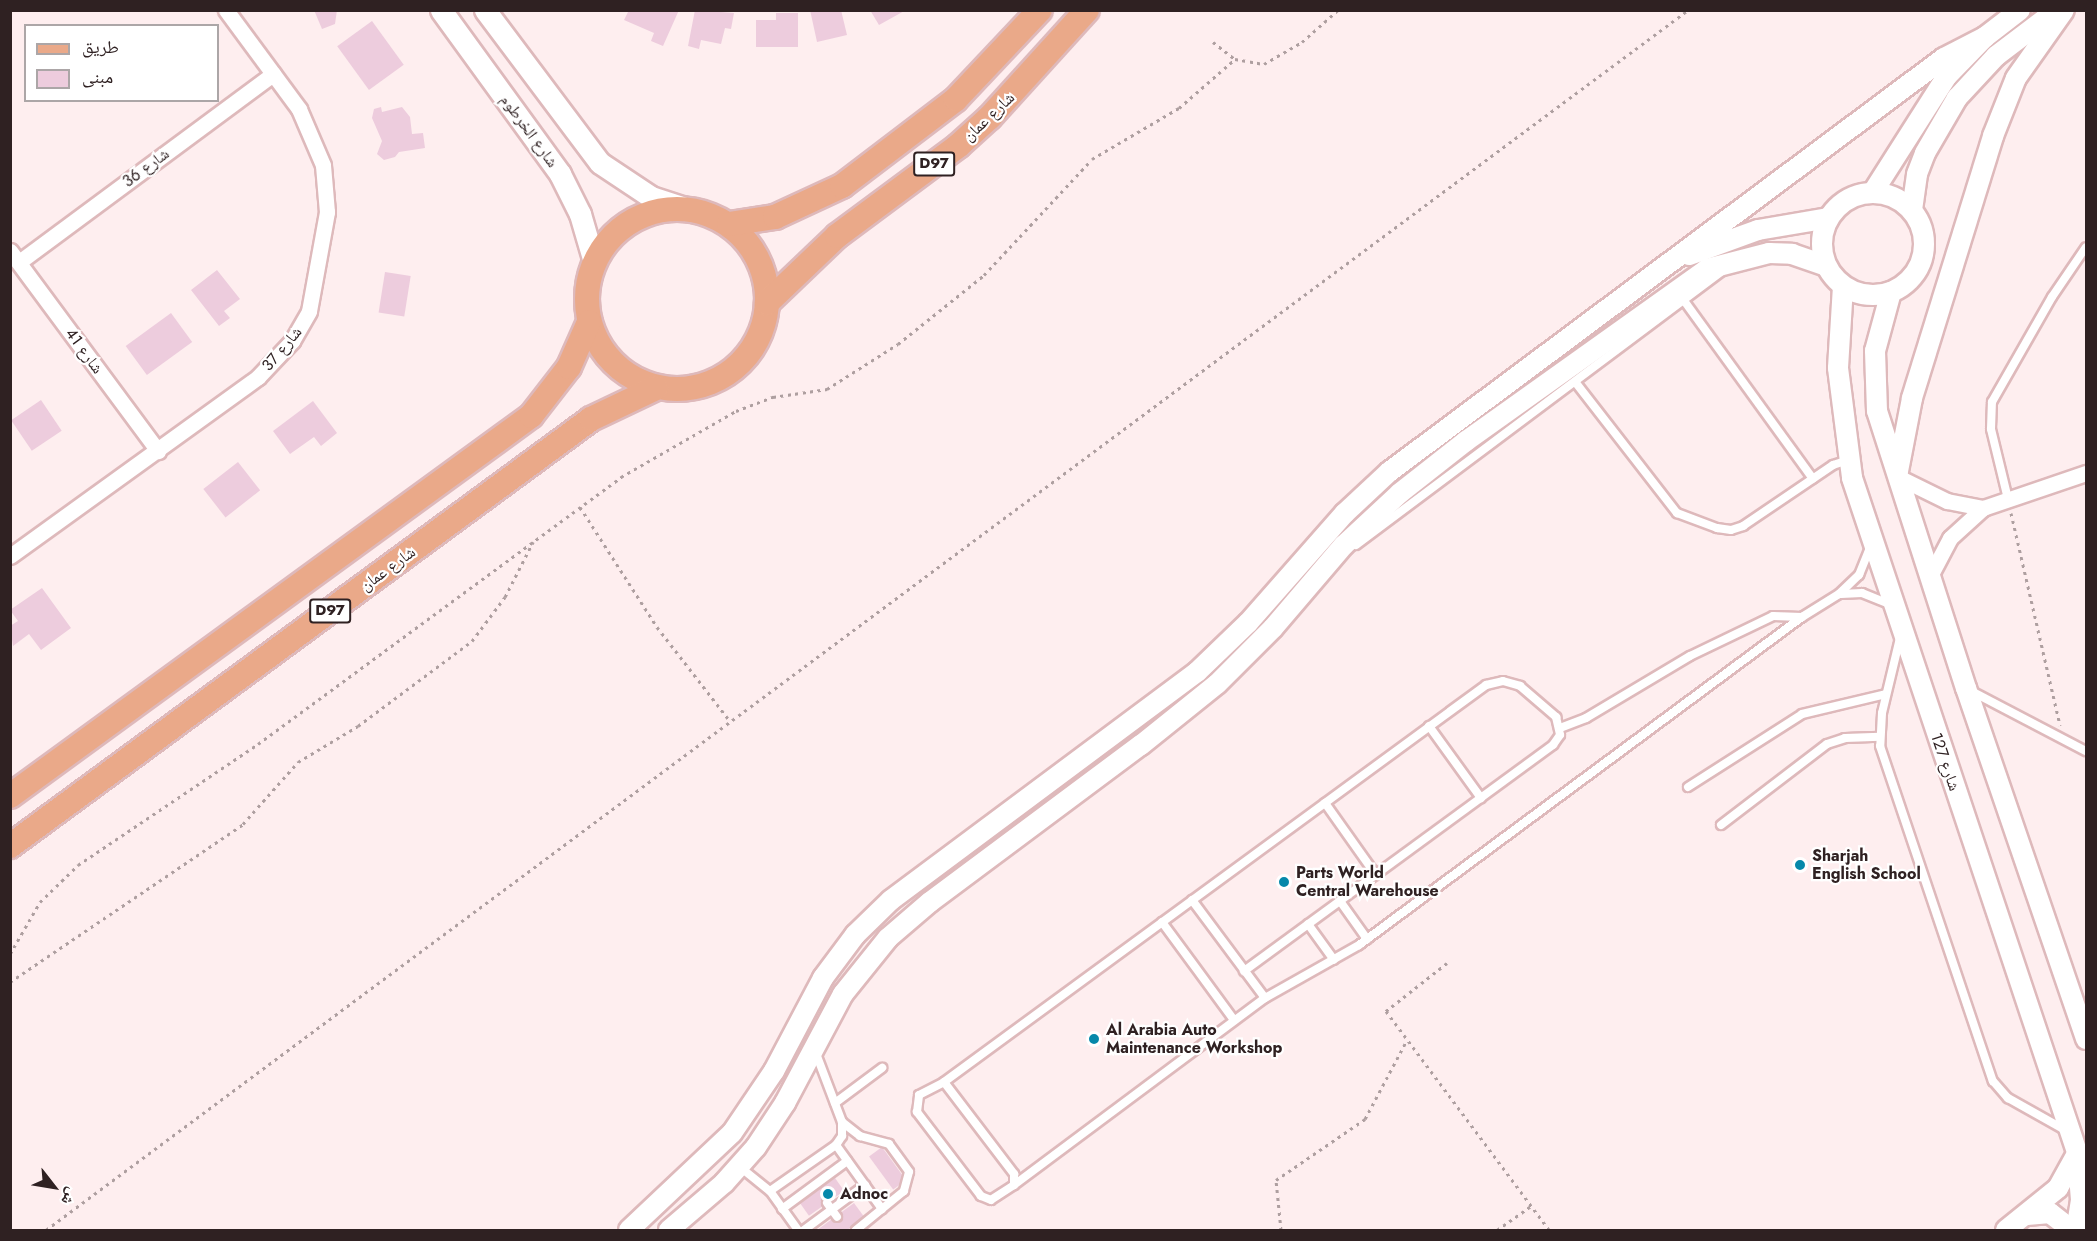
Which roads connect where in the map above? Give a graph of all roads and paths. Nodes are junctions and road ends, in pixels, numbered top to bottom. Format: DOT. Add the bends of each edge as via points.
graph roads {
  1 [pos="226,10"];
  2 [pos="441,10"];
  3 [pos="485,10"];
  4 [pos="1040,10"];
  5 [pos="1087,10"];
  6 [pos="1338,10"];
  7 [pos="1688,10"];
  8 [pos="2020,10"];
  9 [pos="2055,10"];
  10 [pos="2064,10"];
  11 [pos="1985,37"];
  12 [pos="1214,42"];
  13 [pos="1235,59"];
  14 [pos="273,74"];
  15 [pos="1873,192"];
  16 [pos="687,209"];
  17 [pos="1912,210"];
  18 [pos="1828,218"];
  19 [pos="729,225"];
  20 [pos="2086,247"];
  21 [pos="15,257"];
  22 [pos="1737,258"];
  23 [pos="594,262"];
  24 [pos="1826,266"];
  25 [pos="1658,272"];
  26 [pos="1844,286"];
  27 [pos="1891,292"];
  28 [pos="1684,302"];
  29 [pos="767,303"];
  30 [pos="589,322"];
  31 [pos="1576,383"];
  32 [pos="656,388"];
  33 [pos="158,452"];
  34 [pos="1848,460"];
  35 [pos="2086,473"];
  36 [pos="1898,477"];
  37 [pos="1813,479"];
  38 [pos="2008,500"];
  39 [pos="580,507"];
  40 [pos="1983,508"];
  41 [pos="1872,540"];
  42 [pos="534,541"];
  43 [pos="10,556"];
  44 [pos="1327,564"];
  45 [pos="1929,578"];
  46 [pos="1839,594"];
  47 [pos="1893,607"];
  48 [pos="1802,617"];
  49 [pos="1901,634"];
  50 [pos="1966,688"];
  51 [pos="1886,694"];
  52 [pos="731,722"];
  53 [pos="1429,726"];
  54 [pos="1560,729"];
  55 [pos="1880,737"];
  56 [pos="2064,739"];
  57 [pos="2086,751"];
  58 [pos="1688,787"];
  59 [pos="10,796"];
  60 [pos="1481,798"];
  61 [pos="1325,803"];
  62 [pos="1721,825"];
  63 [pos="10,846"];
  64 [pos="1376,875"];
  65 [pos="1192,900"];
  66 [pos="1340,901"];
  67 [pos="1162,922"];
  68 [pos="1308,924"];
  69 [pos="1367,939"];
  70 [pos="10,954"];
  71 [pos="1334,960"];
  72 [pos="1447,963"];
  73 [pos="1244,971"];
  74 [pos="10,982"];
  75 [pos="1264,999"];
  76 [pos="2081,1004"];
  77 [pos="1234,1020"];
  78 [pos="2086,1039"];
  79 [pos="1407,1040"];
  80 [pos="813,1049"];
  81 [pos="882,1068"];
  82 [pos="944,1082"];
  83 [pos="835,1103"];
  84 [pos="842,1122"];
  85 [pos="2070,1133"];
  86 [pos="836,1145"];
  87 [pos="2077,1152"];
  88 [pos="847,1161"];
  89 [pos="739,1167"];
  90 [pos="2086,1173"];
  91 [pos="865,1185"];
  92 [pos="1014,1185"];
  93 [pos="770,1191"];
  94 [pos="1531,1206"];
  95 [pos="782,1209"];
  96 [pos="882,1209"];
  97 [pos="2027,1215"];
  98 [pos="46,1230"];
  99 [pos="629,1230"];
  100 [pos="669,1230"];
  101 [pos="798,1230"];
  102 [pos="804,1230"];
  103 [pos="856,1230"];
  104 [pos="1281,1230"];
  105 [pos="1497,1230"];
  106 [pos="1550,1230"];
  107 [pos="2006,1230"];
  108 [pos="2074,1230"];
  1 -- 14 [label="street, شارع 37"];
  2 -- 23 [label="main road, شارع الخرطوم" via="560,174 580,214"];
  3 -- 16 [label="main road" via="586,149 632,187"];
  4 -- 19 [label="main road, D97" via="956,99 842,186 776,217"];
  5 -- 29 [label="main road, شارع عمان / D97" via="990,117 958,146 837,236"];
  6 -- 13 [label="path" via="1274,61 1253,64"];
  7 -- 52 [label="path"];
  8 -- 11 [label="street"];
  9 -- 17 [label="street" via="1996,56 1957,98 1925,153 1917,174"];
  10 -- 36 [label="street" via="2016,78 1993,136 1912,398"];
  11 -- 15 [label="street" via="1934,94"];
  11 -- 25 [label="street" via="1944,58"];
  12 -- 13 [label="path"];
  13 -- 39 [label="path" via="1179,108 1092,159 984,275 890,350 827,388 773,398 714,422 621,477"];
  14 -- 21 [label="street, شارع 36"];
  14 -- 33 [label="street, شارع 37" via="309,127 326,180 325,228 309,310 292,341 274,362"];
  15 -- 17 [label="street" via="1888,194"];
  15 -- 18 [label="street" via="1847,198"];
  16 -- 19 [label="main road"];
  16 -- 23 [label="main road" via="642,216 622,227"];
  17 -- 27 [label="street" via="1925,240 1923,257 1911,278"];
  18 -- 24 [label="street" via="1821,246"];
  18 -- 25 [label="street" via="1735,237"];
  19 -- 29 [label="main road" via="758,258"];
  20 -- 38 [label="lane" via="2052,297 1992,402 1990,429"];
  21 -- 33 [label="street, شارع 41"];
  22 -- 24 [label="street" via="1780,253"];
  22 -- 28 [label="lane"];
  22 -- 44 [label="street" via="1680,285 1466,441 1372,519"];
  23 -- 30 [label="main road" via="588,282"];
  24 -- 26 [label="street"];
  25 -- 99 [label="street" via="1389,472 1345,513 1248,622 1170,695 872,917 823,978 747,1113 712,1155"];
  26 -- 27 [label="street" via="1866,294"];
  26 -- 34 [label="street, شارع 127" via="1838,368"];
  27 -- 36 [label="street" via="1875,351 1874,381 1877,411"];
  28 -- 31 [label="lane"];
  28 -- 37 [label="lane"];
  29 -- 32 [label="main road" via="754,346 722,378 678,390"];
  30 -- 32 [label="main road" via="607,357 637,381"];
  30 -- 59 [label="main road, D97" via="569,367 531,416"];
  31 -- 37 [label="lane" via="1674,509 1688,519 1724,530 1737,529"];
  31 -- 44 [label="lane"];
  32 -- 63 [label="main road, شارع عمان / D97" via="591,419"];
  33 -- 43 [label="street, شارع 37"];
  34 -- 37 [label="lane"];
  34 -- 41 [label="street, شارع 127"];
  35 -- 38 [label="street"];
  36 -- 40 [label="street" via="1947,501"];
  36 -- 45 [label="street"];
  38 -- 40 [label="street"];
  38 -- 56 [label="path"];
  39 -- 42 [label="path"];
  39 -- 52 [label="path" via="657,627"];
  40 -- 45 [label="street" via="1950,538"];
  41 -- 46 [label="lane" via="1864,567"];
  41 -- 47 [label="street, شارع 127"];
  42 -- 70 [label="path" via="258,744 64,875 40,902"];
  42 -- 74 [label="path" via="488,622 467,645 357,726 298,762 243,824"];
  44 -- 80 [label="street" via="1245,657 1187,709 901,926 856,976"];
  45 -- 50 [label="street"];
  46 -- 47 [label="lane" via="1873,595"];
  46 -- 48 [label="lane"];
  47 -- 49 [label="street, شارع 127"];
  48 -- 54 [label="lane" via="1773,616 1690,656 1586,718"];
  48 -- 69 [label="lane"];
  49 -- 51 [label="lane"];
  49 -- 85 [label="street, شارع 127"];
  50 -- 56 [label="lane"];
  50 -- 76 [label="street"];
  51 -- 55 [label="lane"];
  51 -- 58 [label="lane" via="1802,714"];
  52 -- 98 [label="path"];
  53 -- 54 [label="lane" via="1486,685 1503,681 1527,691 1556,717"];
  53 -- 60 [label="lane"];
  53 -- 61 [label="lane"];
  54 -- 60 [label="lane" via="1553,745"];
  55 -- 62 [label="lane" via="1845,738 1827,744"];
  55 -- 85 [label="lane" via="1993,1081 2008,1098"];
  56 -- 57 [label="lane"];
  60 -- 64 [label="lane"];
  61 -- 64 [label="lane"];
  61 -- 65 [label="lane"];
  64 -- 66 [label="lane"];
  65 -- 67 [label="lane"];
  65 -- 73 [label="lane"];
  66 -- 68 [label="lane"];
  66 -- 69 [label="lane"];
  67 -- 77 [label="lane"];
  67 -- 82 [label="lane"];
  68 -- 71 [label="lane"];
  68 -- 73 [label="lane"];
  69 -- 71 [label="lane"];
  71 -- 75 [label="lane"];
  72 -- 79 [label="path" via="1386,1011"];
  73 -- 75 [label="lane"];
  75 -- 77 [label="lane"];
  76 -- 78 [label="street"];
  77 -- 92 [label="lane"];
  79 -- 94 [label="path"];
  79 -- 104 [label="path" via="1365,1119 1276,1180"];
  80 -- 83 [label="lane"];
  80 -- 89 [label="street" via="785,1103"];
  81 -- 83 [label="lane"];
  82 -- 92 [label="lane" via="1012,1171"];
  82 -- 92 [label="lane" via="919,1095 917,1112 983,1198 991,1200"];
  83 -- 84 [label="lane"];
  84 -- 86 [label="lane" via="842,1137"];
  84 -- 96 [label="lane" via="861,1136 890,1144 907,1167 907,1187"];
  85 -- 87 [label="street, شارع 127"];
  86 -- 88 [label="lane"];
  86 -- 93 [label="lane"];
  87 -- 90 [label="street"];
  87 -- 97 [label="street" via="2065,1179"];
  87 -- 108 [label="street, شارع 127" via="2081,1200"];
  88 -- 91 [label="lane"];
  88 -- 95 [label="lane"];
  89 -- 93 [label="lane"];
  89 -- 100 [label="street"];
  91 -- 96 [label="lane"];
  91 -- 102 [label="lane"];
  93 -- 95 [label="lane"];
  94 -- 105 [label="path"];
  94 -- 106 [label="path"];
  95 -- 101 [label="lane"];
  96 -- 103 [label="lane"];
  97 -- 107 [label="street"];
  97 -- 108 [label="street" via="2050,1213"];
}
